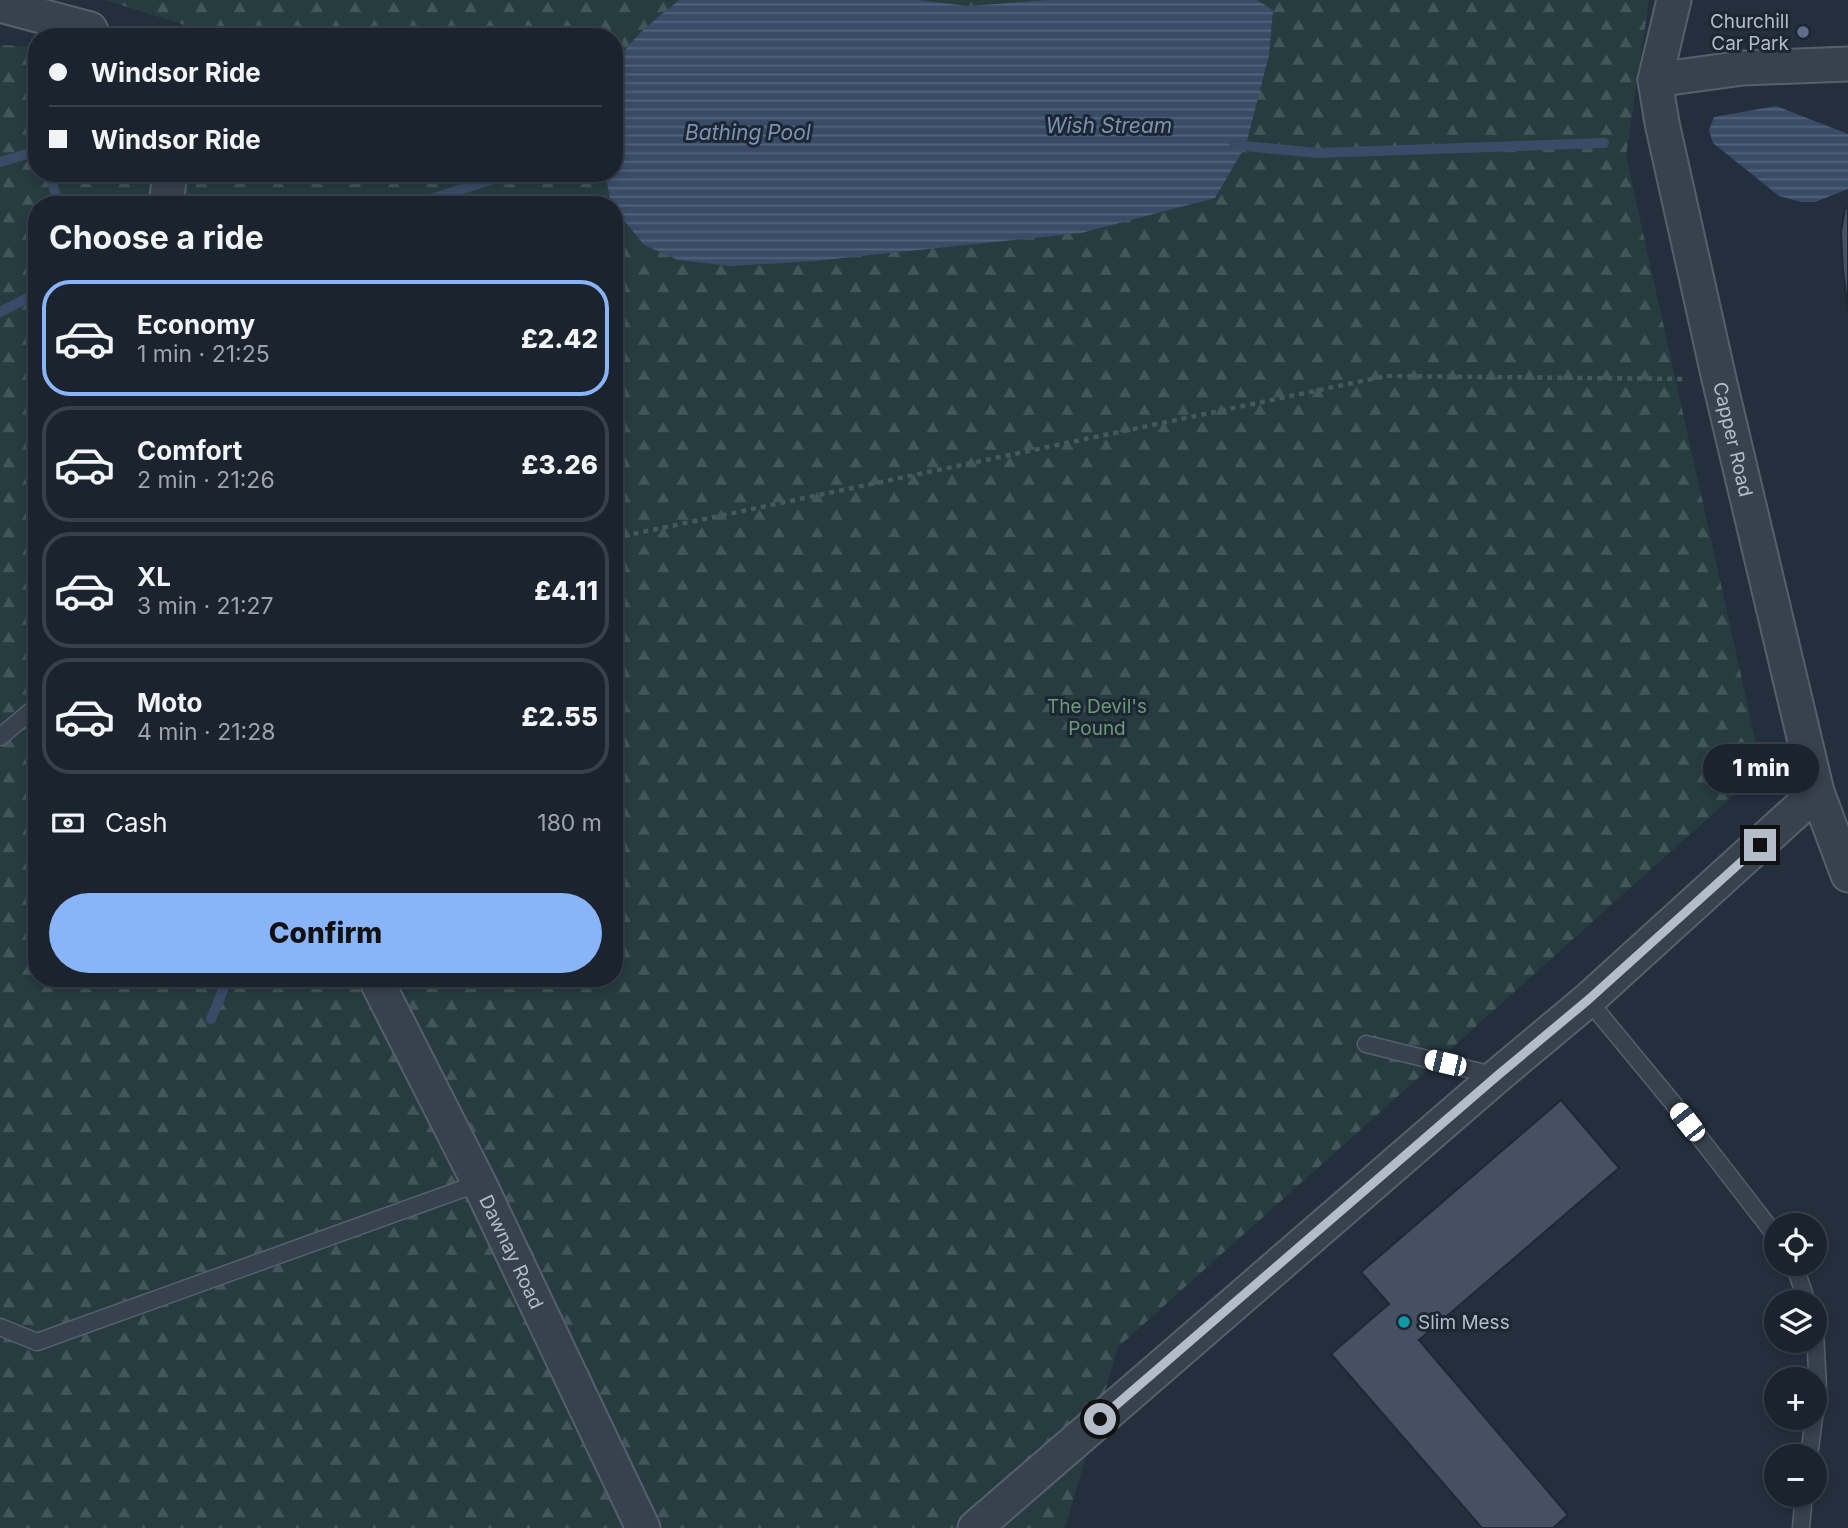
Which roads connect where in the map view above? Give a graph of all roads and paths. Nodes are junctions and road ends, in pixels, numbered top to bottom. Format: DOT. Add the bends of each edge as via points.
graph roads {
  1 [pos="1674,0"];
  2 [pos="0,5"];
  3 [pos="86,28"];
  4 [pos="1848,64"];
  5 [pos="1655,80"];
  6 [pos="1719,379"];
  7 [pos="623,536"];
  8 [pos="28,714"];
  9 [pos="0,737"];
  10 [pos="1817,792"];
  11 [pos="1848,875"];
  12 [pos="380,987"];
  13 [pos="1588,1000"];
  14 [pos="1366,1044"];
  15 [pos="1497,1076"];
  16 [pos="479,1183"];
  17 [pos="1764,1221"];
  18 [pos="0,1327"];
  19 [pos="1803,1507"];
  20 [pos="643,1528"];
  21 [pos="975,1528"];
  22 [pos="1801,1528"];
  1 -- 5 [label="street, Capper Road"];
  2 -- 3 [label="street"];
  4 -- 5 [label="street" via="1743,68"];
  5 -- 6 [label="street, Capper Road"];
  6 -- 7 [label="path" via="1386,376"];
  6 -- 10 [label="street, Capper Road"];
  8 -- 9 [label="lane"];
  10 -- 11 [label="street, Capper Road"];
  10 -- 13 [label="street"];
  12 -- 16 [label="street, Dawnay Road"];
  13 -- 15 [label="street"];
  13 -- 17 [label="lane"];
  14 -- 15 [label="lane"];
  15 -- 21 [label="street"];
  16 -- 18 [label="lane" via="37,1342"];
  16 -- 20 [label="street, Dawnay Road"];
  19 -- 22 [label="lane"];
}
